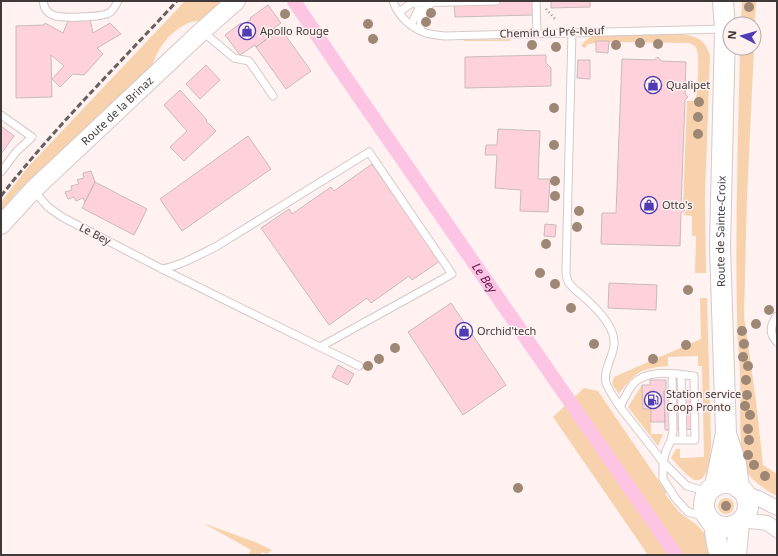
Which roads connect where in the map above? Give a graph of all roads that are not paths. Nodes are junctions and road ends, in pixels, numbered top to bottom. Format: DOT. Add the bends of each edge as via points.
graph roads {
  1 [pos="43,1"];
  2 [pos="118,1"];
  3 [pos="236,1"];
  4 [pos="496,1"];
  5 [pos="536,1"];
  6 [pos="723,1"];
  7 [pos="730,1"];
  8 [pos="395,2"];
  9 [pos="414,3"];
  10 [pos="432,3"];
  11 [pos="399,12"];
  12 [pos="724,16"];
  13 [pos="727,16"];
  14 [pos="411,25"];
  15 [pos="722,29"];
  16 [pos="202,30"];
  17 [pos="421,31"];
  18 [pos="572,32"];
  19 [pos="537,33"];
  20 [pos="724,56"];
  21 [pos="273,96"];
  22 [pos="1,115"];
  23 [pos="1,172"];
  24 [pos="33,190"];
  25 [pos="1,225"];
  26 [pos="162,269"];
  27 [pos="777,316"];
  28 [pos="777,342"];
  29 [pos="320,347"];
  30 [pos="359,366"];
  31 [pos="672,374"];
  32 [pos="682,375"];
  33 [pos="620,406"];
  34 [pos="726,433"];
  35 [pos="671,440"];
  36 [pos="682,440"];
  37 [pos="663,462"];
  38 [pos="712,489"];
  39 [pos="742,490"];
  40 [pos="777,508"];
  41 [pos="711,520"];
  42 [pos="740,521"];
  43 [pos="777,530"];
  44 [pos="720,555"];
  45 [pos="736,555"];
  1 -- 2 [label="lane" via="48,12 59,17 105,15 111,12"];
  3 -- 16 [label="street, Route de la Brinaz"];
  4 -- 10 [label="lane"];
  5 -- 19 [label="lane"];
  6 -- 12 [label="main road, Route de Sainte-Croix"];
  7 -- 13 [label="main road, Route de Sainte-Croix"];
  8 -- 11 [label="lane, Chemin du Pré-Neuf"];
  9 -- 10 [label="lane"];
  9 -- 11 [label="lane"];
  9 -- 14 [label="lane" via="419,8"];
  10 -- 17 [label="lane" via="428,5 423,16"];
  11 -- 14 [label="lane, Chemin du Pré-Neuf"];
  14 -- 17 [label="lane, Chemin du Pré-Neuf"];
  15 -- 18 [label="lane, Chemin du Pré-Neuf"];
  16 -- 21 [label="lane" via="234,58 249,61"];
  16 -- 24 [label="street, Route de la Brinaz"];
  17 -- 19 [label="lane, Chemin du Pré-Neuf" via="445,36"];
  18 -- 19 [label="lane, Chemin du Pré-Neuf"];
  18 -- 33 [label="lane" via="566,271 569,283 586,298 612,331 614,346 606,381"];
  20 -- 34 [label="main road, Route de Sainte-Croix" via="720,247"];
  22 -- 23 [label="lane" via="32,137 16,152"];
  24 -- 25 [label="street, Route de la Brinaz"];
  24 -- 26 [label="lane, Le Bey" via="48,207 62,217"];
  26 -- 29 [label="lane, Le Bey"];
  26 -- 29 [label="lane" via="192,259 217,246 369,152 452,274"];
  27 -- 28 [label="lane" via="770,330"];
  29 -- 30 [label="lane, Le Bey"];
  31 -- 32 [label="lane"];
  31 -- 33 [label="lane" via="642,377 633,384"];
  31 -- 35 [label="lane"];
  32 -- 36 [label="lane"];
  32 -- 36 [label="lane" via="694,376 695,440"];
  33 -- 37 [label="lane"];
  34 -- 38 [label="main road, Route de Sainte-Croix"];
  34 -- 39 [label="main road, Route de Sainte-Croix"];
  35 -- 36 [label="lane"];
  35 -- 37 [label="lane"];
  37 -- 38 [label="lane" via="687,486"];
  37 -- 41 [label="lane" via="663,479 676,499 688,512"];
  38 -- 39 [label="main road" via="727,483"];
  38 -- 41 [label="main road" via="705,497 704,504"];
  39 -- 40 [label="street"];
  39 -- 42 [label="main road" via="748,506"];
  41 -- 42 [label="main road" via="719,526 729,527"];
  41 -- 44 [label="main road"];
  42 -- 43 [label="street" via="767,523"];
  42 -- 45 [label="main road"];
}
